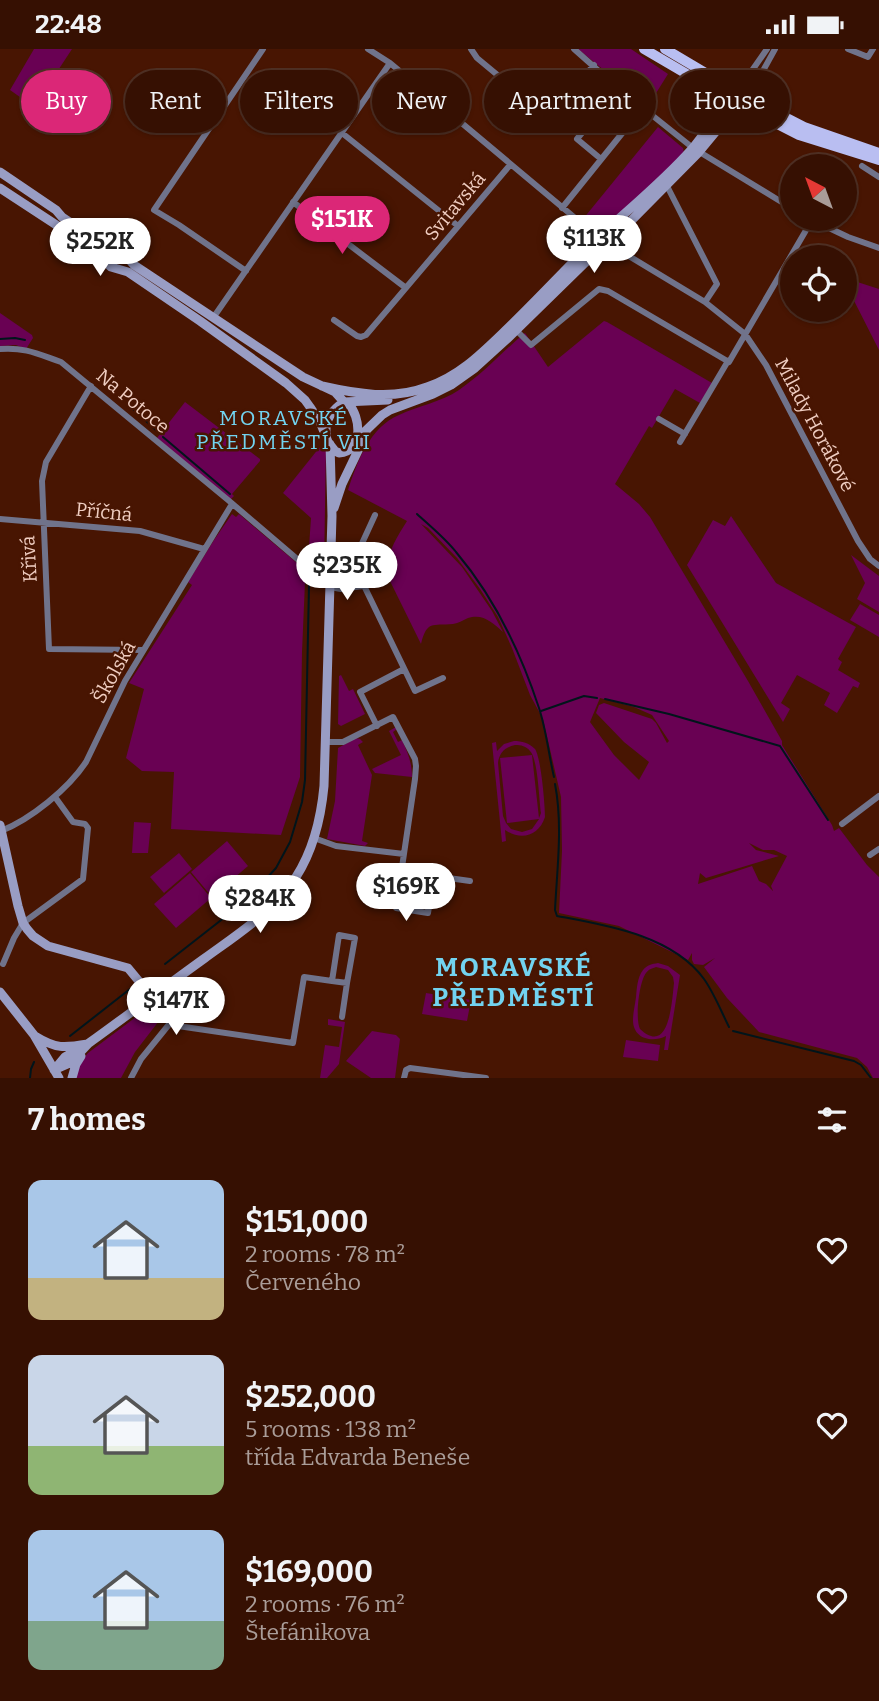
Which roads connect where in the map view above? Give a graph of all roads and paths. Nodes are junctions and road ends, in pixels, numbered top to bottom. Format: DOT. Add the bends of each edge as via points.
graph roads {
  1 [pos="263,49"];
  2 [pos="368,49"];
  3 [pos="471,49"];
  4 [pos="574,49"];
  5 [pos="644,49"];
  6 [pos="665,49"];
  7 [pos="766,49"];
  8 [pos="775,49"];
  9 [pos="848,49"];
  10 [pos="873,49"];
  11 [pos="390,64"];
  12 [pos="594,65"];
  13 [pos="599,70"];
  14 [pos="679,70"];
  15 [pos="700,70"];
  16 [pos="754,70"];
  17 [pos="763,70"];
  18 [pos="358,109"];
  19 [pos="656,118"];
  20 [pos="790,120"];
  21 [pos="790,130"];
  22 [pos="341,133"];
  23 [pos="343,133"];
  24 [pos="582,133"];
  25 [pos="622,133"];
  26 [pos="709,133"];
  27 [pos="696,150"];
  28 [pos="879,153"];
  29 [pos="601,159"];
  30 [pos="879,160"];
  31 [pos="510,165"];
  32 [pos="862,166"];
  33 [pos="0,172"];
  34 [pos="879,177"];
  35 [pos="667,184"];
  36 [pos="0,188"];
  37 [pos="780,201"];
  38 [pos="293,202"];
  39 [pos="562,208"];
  40 [pos="458,226"];
  41 [pos="803,231"];
  42 [pos="835,231"];
  43 [pos="603,241"];
  44 [pos="113,247"];
  45 [pos="879,248"];
  46 [pos="127,256"];
  47 [pos="104,261"];
  48 [pos="117,270"];
  49 [pos="246,271"];
  50 [pos="406,288"];
  51 [pos="705,302"];
  52 [pos="213,317"];
  53 [pos="334,320"];
  54 [pos="514,328"];
  55 [pos="745,334"];
  56 [pos="0,349"];
  57 [pos="728,361"];
  58 [pos="91,386"];
  59 [pos="322,386"];
  60 [pos="413,392"];
  61 [pos="346,402"];
  62 [pos="659,419"];
  63 [pos="373,424"];
  64 [pos="685,434"];
  65 [pos="328,440"];
  66 [pos="355,441"];
  67 [pos="680,442"];
  68 [pos="348,450"];
  69 [pos="232,504"];
  70 [pos="375,515"];
  71 [pos="332,516"];
  72 [pos="0,519"];
  73 [pos="43,522"];
  74 [pos="204,549"];
  75 [pos="879,566"];
  76 [pos="363,586"];
  77 [pos="330,587"];
  78 [pos="144,650"];
  79 [pos="404,669"];
  80 [pos="443,678"];
  81 [pos="377,726"];
  82 [pos="326,742"];
  83 [pos="879,796"];
  84 [pos="55,797"];
  85 [pos="842,824"];
  86 [pos="1,828"];
  87 [pos="314,838"];
  88 [pos="879,849"];
  89 [pos="404,854"];
  90 [pos="870,855"];
  91 [pos="5,864"];
  92 [pos="470,881"];
  93 [pos="23,923"];
  94 [pos="3,964"];
  95 [pos="332,981"];
  96 [pos="347,983"];
  97 [pos="0,992"];
  98 [pos="152,997"];
  99 [pos="342,1017"];
  100 [pos="171,1022"];
  101 [pos="34,1035"];
  102 [pos="89,1043"];
  103 [pos="56,1074"];
  104 [pos="456,1076"];
  105 [pos="72,1078"];
  106 [pos="131,1078"];
  107 [pos="404,1078"];
  108 [pos="486,1078"];
  1 -- 49 [label="street" via="154,210"];
  2 -- 11 [label="street, Milady Horákové"];
  3 -- 12 [label="street" via="548,117"];
  4 -- 12 [label="street"];
  5 -- 14 [label="main road"];
  6 -- 15 [label="main road"];
  7 -- 16 [label="street"];
  8 -- 17 [label="street"];
  9 -- 10 [label="street" via="867,57"];
  11 -- 18 [label="street"];
  11 -- 31 [label="street, Milady Horákové"];
  12 -- 13 [label="street"];
  19 -- 27 [label="street"];
  20 -- 28 [label="main road"];
  21 -- 30 [label="main road"];
  22 -- 38 [label="street"];
  23 -- 40 [label="street"];
  24 -- 29 [label="street" via="577,139"];
  25 -- 29 [label="street"];
  26 -- 27 [label="street"];
  27 -- 35 [label="street"];
  27 -- 37 [label="street"];
  27 -- 43 [label="street"];
  29 -- 39 [label="street"];
  31 -- 39 [label="street, Milady Horákové"];
  31 -- 40 [label="street, Svitavská"];
  32 -- 34 [label="street"];
  33 -- 44 [label="street"];
  35 -- 43 [label="street"];
  35 -- 51 [label="street" via="717,283"];
  36 -- 47 [label="street" via="93,249"];
  38 -- 49 [label="street"];
  38 -- 50 [label="street"];
  39 -- 43 [label="street, Milady Horákové"];
  40 -- 50 [label="street, Svitavská"];
  41 -- 55 [label="street"];
  42 -- 45 [label="street"];
  43 -- 51 [label="street, Milady Horákové"];
  43 -- 54 [label="street"];
  44 -- 46 [label="street"];
  44 -- 47 [label="street" via="104,251"];
  46 -- 48 [label="street" via="125,265"];
  46 -- 52 [label="street"];
  47 -- 48 [label="street"];
  48 -- 65 [label="street" via="128,272 286,383 305,400"];
  49 -- 52 [label="street"];
  50 -- 53 [label="street, Svitavská" via="363,337"];
  51 -- 55 [label="street, Milady Horákové"];
  52 -- 59 [label="street"];
  54 -- 57 [label="street" via="531,345 599,289"];
  54 -- 60 [label="street" via="459,371"];
  54 -- 63 [label="street" via="463,377 390,410"];
  55 -- 57 [label="street"];
  55 -- 75 [label="street, Milady Horákové" via="766,365 858,541"];
  56 -- 58 [label="street, Na Potoce" via="17,348 61,362"];
  57 -- 64 [label="street"];
  58 -- 69 [label="street, Na Potoce"];
  58 -- 73 [label="street, Křivá" via="46,462"];
  59 -- 60 [label="street" via="367,394"];
  59 -- 61 [label="street"];
  60 -- 61 [label="street" via="388,400"];
  61 -- 65 [label="street" via="328,418"];
  61 -- 66 [label="street" via="359,425"];
  62 -- 64 [label="street"];
  63 -- 66 [label="street"];
  63 -- 71 [label="street" via="356,452"];
  64 -- 67 [label="street"];
  65 -- 68 [label="street" via="335,451"];
  65 -- 71 [label="street"];
  66 -- 68 [label="street"];
  68 -- 71 [label="street"];
  69 -- 74 [label="street, Školská"];
  69 -- 77 [label="street, Na Potoce"];
  70 -- 76 [label="street" via="353,563"];
  71 -- 77 [label="street"];
  72 -- 73 [label="street, Příčná"];
  73 -- 74 [label="street, Příčná" via="140,531"];
  73 -- 78 [label="street, Křivá" via="49,649"];
  74 -- 78 [label="street, Školská"];
  76 -- 77 [label="street"];
  76 -- 79 [label="street"];
  77 -- 82 [label="street"];
  78 -- 84 [label="street, Školská" via="86,762"];
  79 -- 80 [label="street" via="415,691"];
  79 -- 81 [label="street" via="360,691"];
  81 -- 82 [label="street" via="342,742"];
  81 -- 89 [label="street" via="393,717 416,766"];
  82 -- 87 [label="street" via="322,807"];
  83 -- 85 [label="street"];
  84 -- 86 [label="street, Školská" via="14,826"];
  84 -- 93 [label="street" via="73,822 88,828 83,879"];
  86 -- 91 [label="street"];
  87 -- 89 [label="street" via="335,846"];
  87 -- 98 [label="street" via="295,878 269,908"];
  88 -- 90 [label="street"];
  89 -- 92 [label="street" via="396,908 428,913 434,876"];
  91 -- 93 [label="street"];
  93 -- 94 [label="street"];
  93 -- 98 [label="street" via="48,946 128,968"];
  95 -- 96 [label="street"];
  95 -- 96 [label="street" via="339,935 355,938"];
  95 -- 100 [label="street" via="304,977 293,1043"];
  96 -- 99 [label="street"];
  97 -- 101 [label="street"];
  98 -- 100 [label="street"];
  98 -- 102 [label="street"];
  100 -- 106 [label="street"];
  101 -- 102 [label="street" via="60,1047"];
  101 -- 103 [label="street"];
  102 -- 103 [label="street"];
  102 -- 105 [label="street"];
  104 -- 107 [label="street" via="410,1067"];
  104 -- 108 [label="street"];
}
